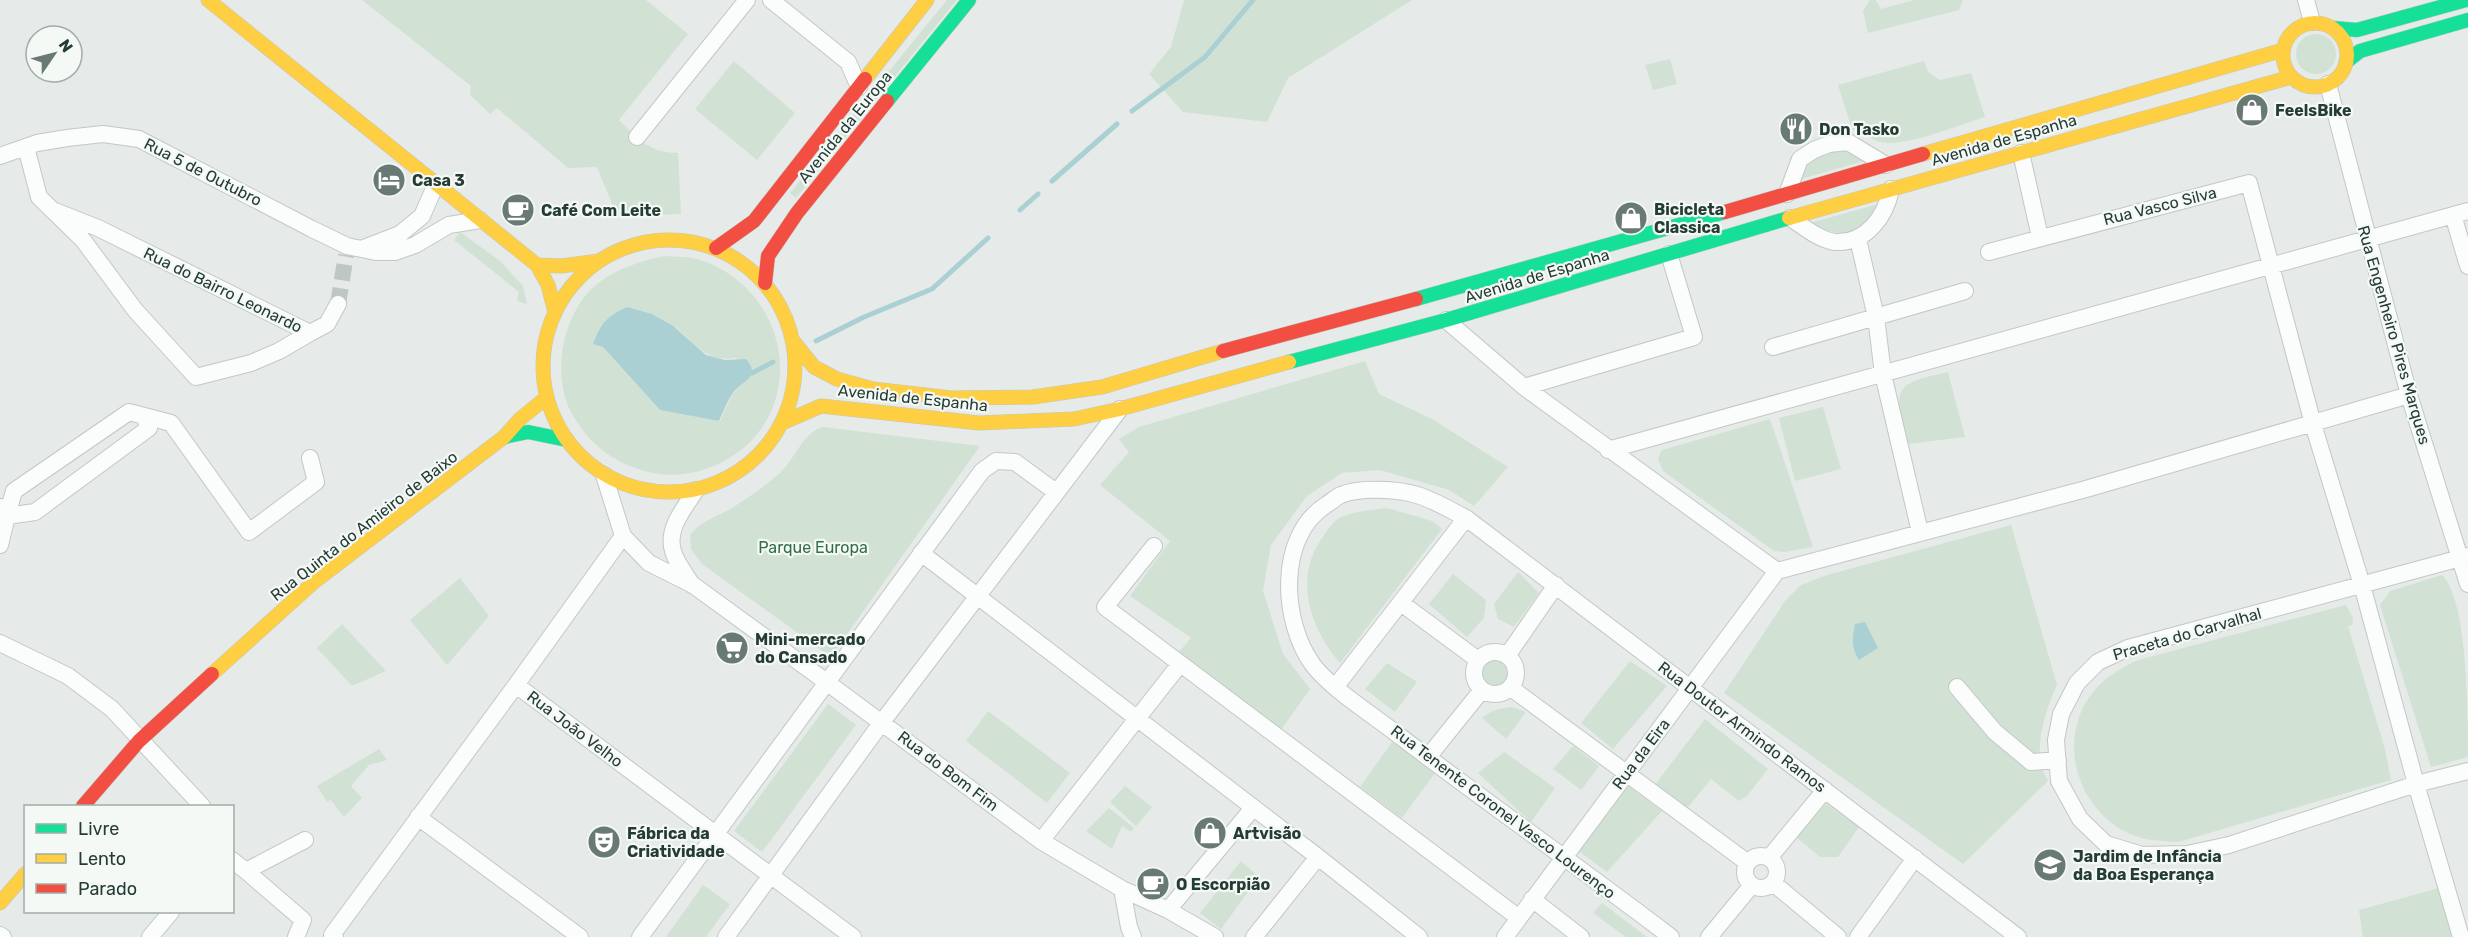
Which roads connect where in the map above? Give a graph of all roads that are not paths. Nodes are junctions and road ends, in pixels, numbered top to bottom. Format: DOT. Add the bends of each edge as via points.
graph roads {
  1 [pos="208,0"];
  2 [pos="747,0"];
  3 [pos="771,0"];
  4 [pos="927,0"];
  5 [pos="969,0"];
  6 [pos="2306,0"];
  7 [pos="2466,0"];
  8 [pos="2468,20"];
  9 [pos="2312,22"];
  10 [pos="2333,28"];
  11 [pos="2283,50"];
  12 [pos="848,62"];
  13 [pos="2346,62"];
  14 [pos="876,66"];
  15 [pos="2291,77"];
  16 [pos="2328,84"];
  17 [pos="859,87"];
  18 [pos="637,137"];
  19 [pos="26,147"];
  20 [pos="2020,153"];
  21 [pos="0,156"];
  22 [pos="1886,165"];
  23 [pos="436,184"];
  24 [pos="1891,189"];
  25 [pos="1787,194"];
  26 [pos="450,196"];
  27 [pos="55,211"];
  28 [pos="424,211"];
  29 [pos="2460,213"];
  30 [pos="1790,218"];
  31 [pos="480,220"];
  32 [pos="2040,237"];
  33 [pos="2367,238"];
  34 [pos="1858,239"];
  35 [pos="716,248"];
  36 [pos="352,250"];
  37 [pos="1989,252"];
  38 [pos="1669,254"];
  39 [pos="599,261"];
  40 [pos="537,265"];
  41 [pos="2270,265"];
  42 [pos="2468,266"];
  43 [pos="765,283"];
  44 [pos="1965,291"];
  45 [pos="338,304"];
  46 [pos="555,312"];
  47 [pos="1876,317"];
  48 [pos="1446,320"];
  49 [pos="310,333"];
  50 [pos="794,342"];
  51 [pos="1773,347"];
  52 [pos="1883,374"];
  53 [pos="1524,387"];
  54 [pos="2409,395"];
  55 [pos="547,397"];
  56 [pos="1120,409"];
  57 [pos="144,417"];
  58 [pos="784,422"];
  59 [pos="2313,424"];
  60 [pos="504,437"];
  61 [pos="567,440"];
  62 [pos="1608,450"];
  63 [pos="310,458"];
  64 [pos="604,475"];
  65 [pos="696,490"];
  66 [pos="1056,492"];
  67 [pos="3,511"];
  68 [pos="1466,518"];
  69 [pos="1920,532"];
  70 [pos="623,536"];
  71 [pos="0,545"];
  72 [pos="1154,546"];
  73 [pos="921,553"];
  74 [pos="2464,557"];
  75 [pos="1777,571"];
  76 [pos="2468,584"];
  77 [pos="693,585"];
  78 [pos="1556,585"];
  79 [pos="2362,585"];
  80 [pos="978,596"];
  81 [pos="1401,603"];
  82 [pos="0,643"];
  83 [pos="1507,656"];
  84 [pos="1478,660"];
  85 [pos="1180,664"];
  86 [pos="826,681"];
  87 [pos="516,685"];
  88 [pos="1336,686"];
  89 [pos="1957,687"];
  90 [pos="1511,688"];
  91 [pos="1690,689"];
  92 [pos="1482,690"];
  93 [pos="1138,718"];
  94 [pos="882,722"];
  95 [pos="139,741"];
  96 [pos="1428,757"];
  97 [pos="2058,760"];
  98 [pos="2468,771"];
  99 [pos="1625,773"];
  100 [pos="2416,784"];
  101 [pos="1825,790"];
  102 [pos="85,805"];
  103 [pos="200,805"];
  104 [pos="1253,808"];
  105 [pos="418,817"];
  106 [pos="715,833"];
  107 [pos="305,840"];
  108 [pos="1041,841"];
  109 [pos="1564,855"];
  110 [pos="1318,857"];
  111 [pos="1769,858"];
  112 [pos="1915,858"];
  113 [pos="234,862"];
  114 [pos="1748,863"];
  115 [pos="246,872"];
  116 [pos="771,874"];
  117 [pos="24,875"];
  118 [pos="1773,883"];
  119 [pos="1752,885"];
  120 [pos="1122,889"];
  121 [pos="1532,899"];
  122 [pos="0,903"];
  123 [pos="1168,910"];
  124 [pos="170,913"];
  125 [pos="1519,918"];
  126 [pos="334,936"];
  127 [pos="150,937"];
  128 [pos="296,937"];
  129 [pos="580,937"];
  130 [pos="640,937"];
  131 [pos="726,937"];
  132 [pos="853,937"];
  133 [pos="1133,937"];
  134 [pos="1215,937"];
  135 [pos="1254,937"];
  136 [pos="1419,937"];
  137 [pos="1505,937"];
  138 [pos="1581,937"];
  139 [pos="1671,937"];
  140 [pos="1709,937"];
  141 [pos="1838,937"];
  142 [pos="1858,937"];
  143 [pos="2018,937"];
  144 [pos="2461,937"];
  1 -- 23 [label="main road"];
  2 -- 18 [label="street"];
  3 -- 12 [label="street"];
  4 -- 14 [label="main road, Avenida da Europa"];
  5 -- 43 [label="main road, Avenida da Europa" via="797,213 768,256"];
  6 -- 9 [label="street"];
  7 -- 10 [label="main road" via="2357,30"];
  8 -- 13 [label="main road" via="2360,51"];
  9 -- 10 [label="main road"];
  9 -- 11 [label="main road" via="2292,32"];
  10 -- 13 [label="main road" via="2345,45"];
  11 -- 15 [label="main road" via="2284,64"];
  11 -- 22 [label="main road, Avenida de Espanha"];
  12 -- 14 [label="street"];
  12 -- 17 [label="street"];
  13 -- 16 [label="main road" via="2341,73"];
  14 -- 17 [label="main road, Avenida da Europa"];
  15 -- 16 [label="main road" via="2309,87"];
  15 -- 20 [label="main road, Avenida de Espanha"];
  16 -- 33 [label="street, Rua Engenheiro Pires Marques"];
  17 -- 35 [label="main road, Avenida da Europa" via="754,220"];
  19 -- 21 [label="street, Rua 5 de Outubro"];
  19 -- 27 [label="street" via="39,196"];
  19 -- 36 [label="street, Rua 5 de Outubro" via="103,134 139,139"];
  20 -- 24 [label="main road, Avenida de Espanha"];
  20 -- 32 [label="street"];
  22 -- 25 [label="main road, Avenida de Espanha"];
  22 -- 25 [label="street" via="1848,142 1829,144 1800,159"];
  23 -- 26 [label="main road"];
  23 -- 28 [label="street"];
  24 -- 30 [label="main road, Avenida de Espanha"];
  24 -- 34 [label="street" via="1882,214"];
  25 -- 50 [label="main road, Avenida de Espanha" via="1102,387 1033,397 951,398 873,389 837,379 814,367"];
  26 -- 28 [label="street"];
  26 -- 31 [label="main road"];
  27 -- 49 [label="street, Rua do Bairro Leonardo" via="98,228"];
  27 -- 49 [label="street, Rua do Bairro Leonardo" via="83,240 135,310 196,377 251,363"];
  28 -- 36 [label="street" via="400,234"];
  29 -- 33 [label="street"];
  29 -- 42 [label="street"];
  30 -- 34 [label="street" via="1834,242"];
  30 -- 38 [label="main road, Avenida de Espanha"];
  31 -- 36 [label="street, Rua 5 de Outubro" via="449,225 395,252"];
  31 -- 40 [label="main road"];
  32 -- 37 [label="street, Rua Vasco Silva"];
  32 -- 41 [label="street, Rua Vasco Silva" via="2249,183"];
  33 -- 41 [label="street"];
  33 -- 54 [label="street, Rua Engenheiro Pires Marques"];
  34 -- 47 [label="street"];
  35 -- 39 [label="main road" via="684,240 654,240 617,250"];
  35 -- 43 [label="main road" via="740,261"];
  38 -- 48 [label="main road, Avenida de Espanha"];
  38 -- 53 [label="street" via="1694,337"];
  39 -- 40 [label="main road"];
  39 -- 46 [label="main road" via="573,283"];
  40 -- 46 [label="main road" via="548,285"];
  41 -- 52 [label="street"];
  41 -- 59 [label="street"];
  43 -- 50 [label="main road" via="783,311"];
  44 -- 47 [label="street"];
  45 -- 49 [label="street" via="327,324"];
  46 -- 55 [label="main road" via="543,355"];
  47 -- 51 [label="street"];
  47 -- 52 [label="street"];
  48 -- 53 [label="street"];
  48 -- 56 [label="main road, Avenida de Espanha"];
  50 -- 58 [label="main road" via="794,389"];
  52 -- 62 [label="street"];
  52 -- 69 [label="street"];
  53 -- 62 [label="street"];
  54 -- 59 [label="street"];
  54 -- 74 [label="street, Rua Engenheiro Pires Marques"];
  55 -- 60 [label="main road, Rua Quinta do Amieiro de Baixo"];
  55 -- 61 [label="main road"];
  56 -- 58 [label="main road, Avenida de Espanha" via="1074,419 979,423 821,406"];
  56 -- 66 [label="street"];
  57 -- 63 [label="street" via="171,423 249,532 316,482"];
  57 -- 67 [label="street" via="129,412 14,491"];
  57 -- 67 [label="street" via="149,428 35,512"];
  58 -- 65 [label="main road" via="769,445 746,467 723,481"];
  59 -- 69 [label="street"];
  59 -- 79 [label="street"];
  60 -- 61 [label="main road, Rua Quinta do Amieiro de Baixo" via="528,432"];
  60 -- 95 [label="main road, Rua Quinta do Amieiro de Baixo" via="314,582"];
  61 -- 64 [label="main road"];
  62 -- 75 [label="street"];
  64 -- 65 [label="main road" via="645,490"];
  64 -- 70 [label="street, Rua do Bom Fim"];
  65 -- 77 [label="street, Rua do Bom Fim" via="675,523 672,544"];
  66 -- 73 [label="street" via="1015,462 996,461 982,471"];
  66 -- 80 [label="street"];
  67 -- 71 [label="street"];
  68 -- 78 [label="street, Rua Doutor Armindo Ramos"];
  68 -- 81 [label="street"];
  68 -- 88 [label="street, Rua Tenente Coronel Vasco Lourenço" via="1417,494 1374,489 1342,494 1320,509 1304,528 1288,573 1293,618 1314,665"];
  69 -- 75 [label="street"];
  70 -- 77 [label="street, Rua do Bom Fim" via="649,563"];
  70 -- 87 [label="street"];
  72 -- 85 [label="street" via="1105,607"];
  73 -- 80 [label="street"];
  73 -- 86 [label="street"];
  74 -- 76 [label="street, Rua Engenheiro Pires Marques"];
  74 -- 79 [label="street, Praceta do Carvalhal"];
  75 -- 91 [label="street, Rua da Eira"];
  77 -- 86 [label="street, Rua do Bom Fim"];
  78 -- 83 [label="street"];
  78 -- 91 [label="street, Rua Doutor Armindo Ramos"];
  79 -- 97 [label="street, Praceta do Carvalhal" via="2128,648 2098,662 2077,683 2061,714 2056,740"];
  79 -- 100 [label="street"];
  80 -- 93 [label="street"];
  80 -- 94 [label="street"];
  81 -- 84 [label="street"];
  81 -- 88 [label="street"];
  82 -- 95 [label="street" via="68,676 112,709"];
  83 -- 84 [label="street" via="1495,652"];
  83 -- 90 [label="street" via="1516,671"];
  84 -- 92 [label="street" via="1474,679"];
  85 -- 93 [label="street"];
  85 -- 125 [label="street"];
  86 -- 94 [label="street, Rua do Bom Fim"];
  86 -- 106 [label="street"];
  87 -- 105 [label="street, Rua João Velho"];
  87 -- 106 [label="street, Rua João Velho"];
  88 -- 96 [label="street, Rua Tenente Coronel Vasco Lourenço"];
  89 -- 97 [label="street" via="1995,732 2031,762"];
  90 -- 92 [label="street" via="1494,695"];
  90 -- 99 [label="street"];
  91 -- 99 [label="street, Rua da Eira"];
  91 -- 101 [label="street, Rua Doutor Armindo Ramos"];
  92 -- 96 [label="street"];
  93 -- 104 [label="street"];
  93 -- 108 [label="street"];
  94 -- 108 [label="street, Rua do Bom Fim"];
  94 -- 116 [label="street"];
  95 -- 102 [label="main road, Rua Quinta do Amieiro de Baixo"];
  95 -- 103 [label="street"];
  96 -- 109 [label="street, Rua Tenente Coronel Vasco Lourenço"];
  97 -- 100 [label="street, Praceta do Carvalhal" via="2059,781 2080,819 2106,844 2142,855 2187,854 2229,845"];
  98 -- 100 [label="street, Praceta do Carvalhal"];
  99 -- 109 [label="street, Rua da Eira"];
  99 -- 114 [label="street"];
  100 -- 144 [label="street"];
  101 -- 111 [label="street"];
  101 -- 112 [label="street, Rua Doutor Armindo Ramos"];
  104 -- 110 [label="street"];
  104 -- 123 [label="street"];
  105 -- 126 [label="street, Rua João Velho"];
  105 -- 129 [label="street"];
  106 -- 116 [label="street, Rua João Velho"];
  106 -- 130 [label="street"];
  107 -- 115 [label="street"];
  108 -- 120 [label="street, Rua do Bom Fim"];
  109 -- 121 [label="street, Rua da Eira"];
  109 -- 139 [label="street, Rua Tenente Coronel Vasco Lourenço"];
  110 -- 135 [label="street"];
  110 -- 136 [label="street"];
  111 -- 114 [label="street" via="1755,856"];
  111 -- 118 [label="street" via="1777,869"];
  112 -- 142 [label="street"];
  112 -- 143 [label="street, Rua Doutor Armindo Ramos"];
  113 -- 115 [label="street"];
  114 -- 119 [label="street" via="1746,877"];
  115 -- 128 [label="street" via="303,920"];
  116 -- 131 [label="street"];
  116 -- 132 [label="street, Rua João Velho"];
  117 -- 122 [label="main road"];
  118 -- 119 [label="street" via="1761,888"];
  118 -- 141 [label="street"];
  119 -- 140 [label="street"];
  120 -- 123 [label="street, Rua do Bom Fim"];
  120 -- 133 [label="street"];
  121 -- 125 [label="street, Rua da Eira"];
  121 -- 138 [label="street"];
  123 -- 134 [label="street, Rua do Bom Fim"];
  124 -- 127 [label="street"];
  125 -- 137 [label="street, Rua da Eira"];
}
